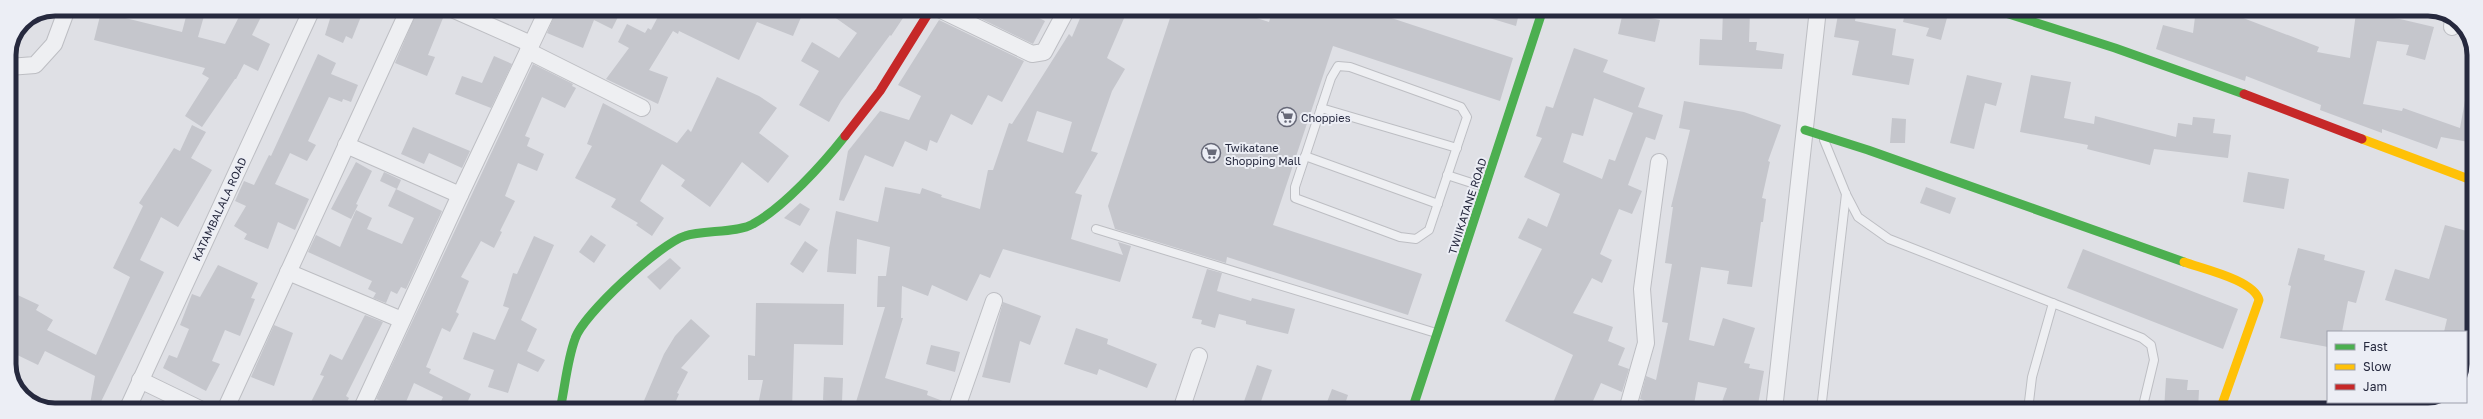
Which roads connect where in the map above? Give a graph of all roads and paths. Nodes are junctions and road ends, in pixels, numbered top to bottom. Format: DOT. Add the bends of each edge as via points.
graph roads {
  1 [pos="64,16"];
  2 [pos="309,16"];
  3 [pos="405,16"];
  4 [pos="466,16"];
  5 [pos="545,16"];
  6 [pos="927,16"];
  7 [pos="953,16"];
  8 [pos="1062,16"];
  9 [pos="1541,16"];
  10 [pos="1817,16"];
  11 [pos="2015,16"];
  12 [pos="530,48"];
  13 [pos="16,66"];
  14 [pos="642,108"];
  15 [pos="1321,108"];
  16 [pos="1805,130"];
  17 [pos="1822,136"];
  18 [pos="346,146"];
  19 [pos="1457,148"];
  20 [pos="1305,156"];
  21 [pos="1660,162"];
  22 [pos="1447,175"];
  23 [pos="2467,178"];
  24 [pos="1485,188"];
  25 [pos="1846,194"];
  26 [pos="460,195"];
  27 [pos="1438,204"];
  28 [pos="1096,229"];
  29 [pos="288,272"];
  30 [pos="994,301"];
  31 [pos="2053,303"];
  32 [pos="402,320"];
  33 [pos="1439,334"];
  34 [pos="1199,356"];
  35 [pos="140,380"];
  36 [pos="130,403"];
  37 [pos="188,403"];
  38 [pos="228,403"];
  39 [pos="364,403"];
  40 [pos="561,403"];
  41 [pos="958,403"];
  42 [pos="1183,403"];
  43 [pos="1414,403"];
  44 [pos="1629,403"];
  45 [pos="1775,403"];
  46 [pos="1822,403"];
  47 [pos="2029,403"];
  48 [pos="2144,403"];
  49 [pos="2223,403"];
  1 -- 13 [label="street" via="54,44 35,65"];
  2 -- 35 [label="street, KATAMBALALA ROAD"];
  3 -- 18 [label="street"];
  4 -- 12 [label="street"];
  5 -- 12 [label="street"];
  6 -- 40 [label="street" via="880,91 841,141 782,204 752,225 684,236 661,249 595,311 575,337"];
  7 -- 8 [label="street" via="1032,54 1044,52"];
  9 -- 24 [label="street, TWIIKATANE ROAD"];
  10 -- 16 [label="street"];
  11 -- 23 [label="street" via="2179,69 2336,131"];
  12 -- 14 [label="street"];
  12 -- 26 [label="street"];
  15 -- 19 [label="lane"];
  15 -- 19 [label="lane" via="1338,66 1350,67 1461,107 1467,117"];
  15 -- 20 [label="lane"];
  16 -- 17 [label="street"];
  16 -- 45 [label="street"];
  17 -- 25 [label="lane"];
  17 -- 49 [label="street" via="1868,150 2254,289 2259,295 2260,303"];
  18 -- 26 [label="street"];
  18 -- 29 [label="street"];
  19 -- 22 [label="lane"];
  20 -- 27 [label="lane"];
  20 -- 27 [label="lane" via="1295,187 1295,198 1306,204 1400,237 1416,239 1429,230"];
  21 -- 44 [label="street" via="1642,289 1646,343"];
  22 -- 24 [label="lane"];
  22 -- 27 [label="lane"];
  24 -- 33 [label="street, TWIIKATANE ROAD"];
  25 -- 31 [label="lane" via="1858,216 1889,239"];
  25 -- 46 [label="lane"];
  26 -- 32 [label="street"];
  28 -- 33 [label="lane"];
  29 -- 32 [label="street"];
  29 -- 38 [label="street"];
  30 -- 41 [label="street"];
  31 -- 47 [label="lane" via="2032,378"];
  31 -- 48 [label="lane" via="2142,338 2151,345 2154,360"];
  32 -- 39 [label="street"];
  33 -- 43 [label="street, TWIIKATANE ROAD"];
  34 -- 42 [label="street"];
  35 -- 36 [label="street, KATAMBALALA ROAD"];
  35 -- 37 [label="street"];
}
